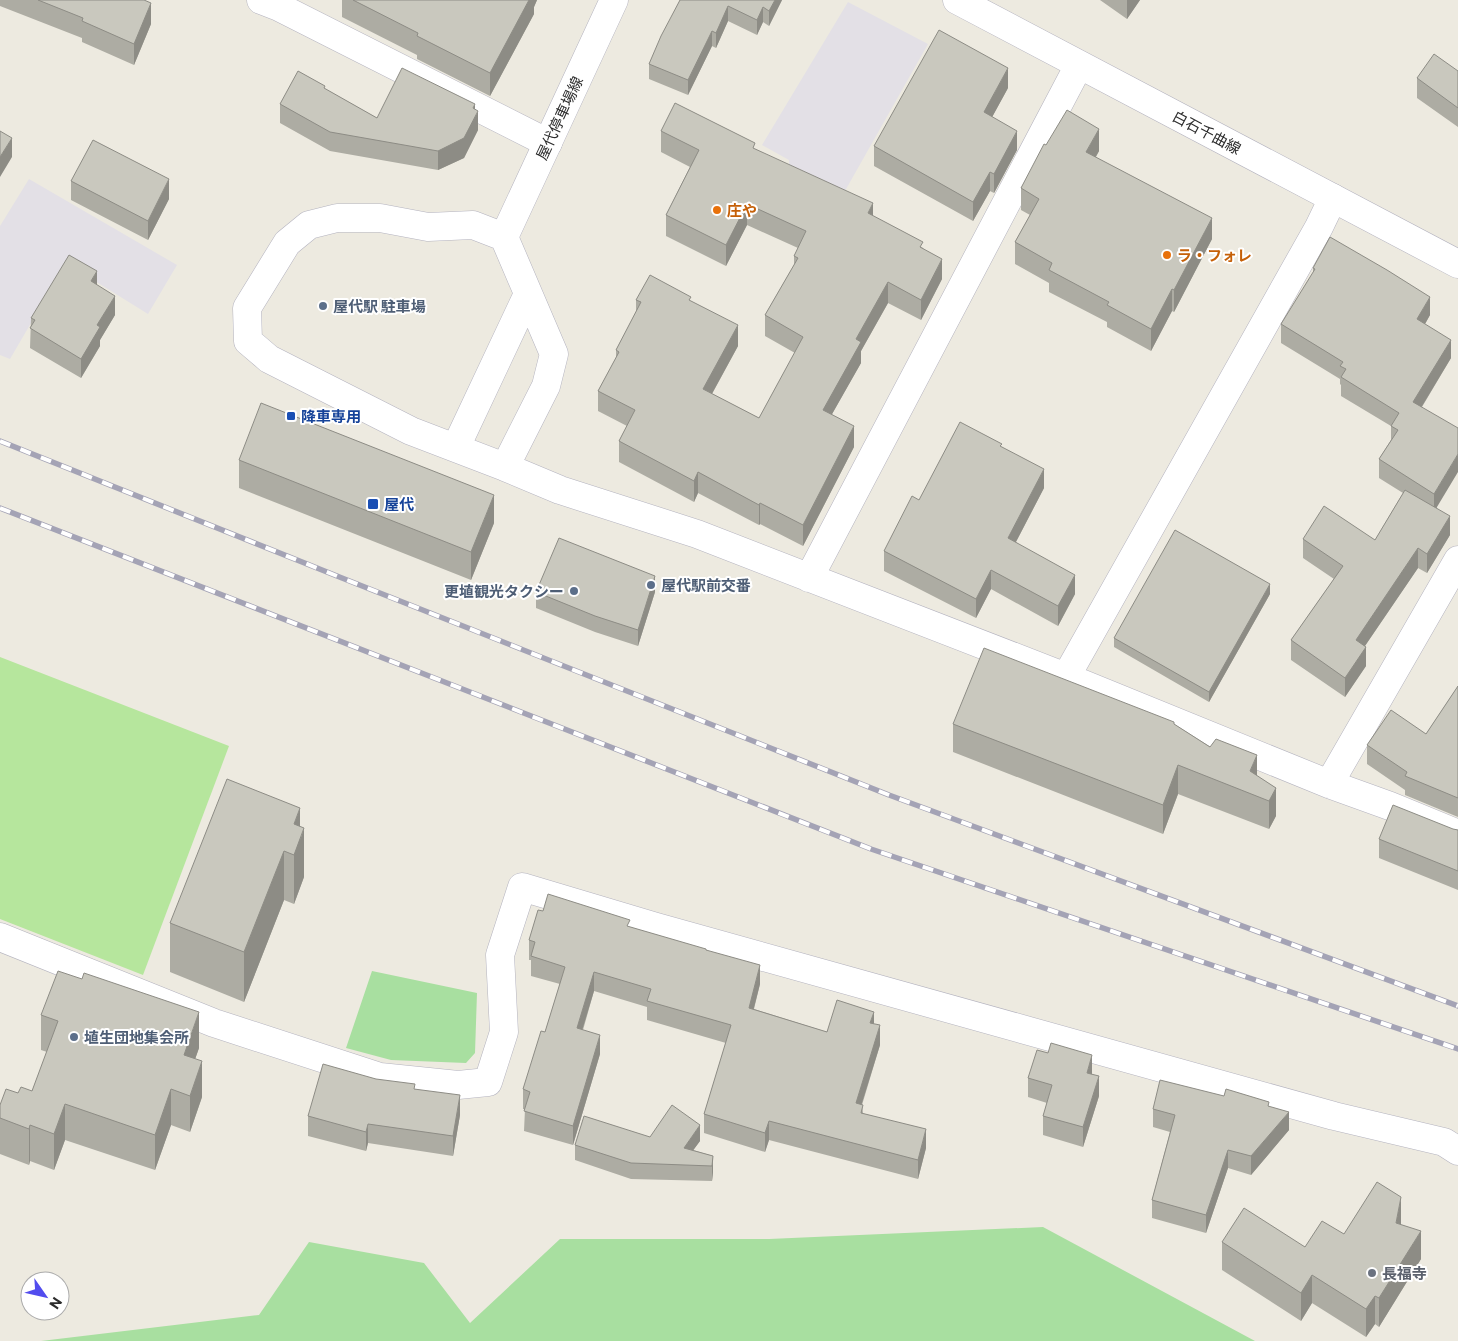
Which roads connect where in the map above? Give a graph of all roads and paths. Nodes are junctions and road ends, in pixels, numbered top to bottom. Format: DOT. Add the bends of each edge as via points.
graph roads {
  1 [pos="261,0"];
  2 [pos="614,0"];
  3 [pos="956,0"];
  4 [pos="1080,65"];
  5 [pos="548,143"];
  6 [pos="1333,198"];
  7 [pos="504,237"];
  8 [pos="1458,264"];
  9 [pos="528,294"];
  10 [pos="456,447"];
  11 [pos="505,467"];
  12 [pos="1458,560"];
  13 [pos="809,578"];
  14 [pos="1066,677"];
  15 [pos="1329,784"];
  16 [pos="1458,834"];
  17 [pos="0,937"];
  18 [pos="1451,1147"];
  1 -- 5 [label="street"];
  2 -- 5 [label="street, 屋代停車場線"];
  3 -- 4 [label="street, 白石千曲線"];
  4 -- 6 [label="street, 白石千曲線"];
  4 -- 13 [label="street"];
  5 -- 7 [label="street, 屋代停車場線"];
  6 -- 8 [label="street, 白石千曲線"];
  6 -- 14 [label="street"];
  7 -- 9 [label="street"];
  7 -- 10 [label="street" via="473,225 428,226 380,218 337,218 309,225 286,243 247,308 248,341 269,359 411,431"];
  9 -- 10 [label="street"];
  9 -- 11 [label="street" via="554,354 546,386"];
  10 -- 11 [label="street"];
  11 -- 13 [label="street" via="560,490 697,534"];
  12 -- 15 [label="street"];
  13 -- 14 [label="street"];
  14 -- 15 [label="street"];
  15 -- 16 [label="street"];
  17 -- 18 [label="street" via="214,1023 380,1077 458,1085 488,1082 504,1032 500,955 522,887"];
}
